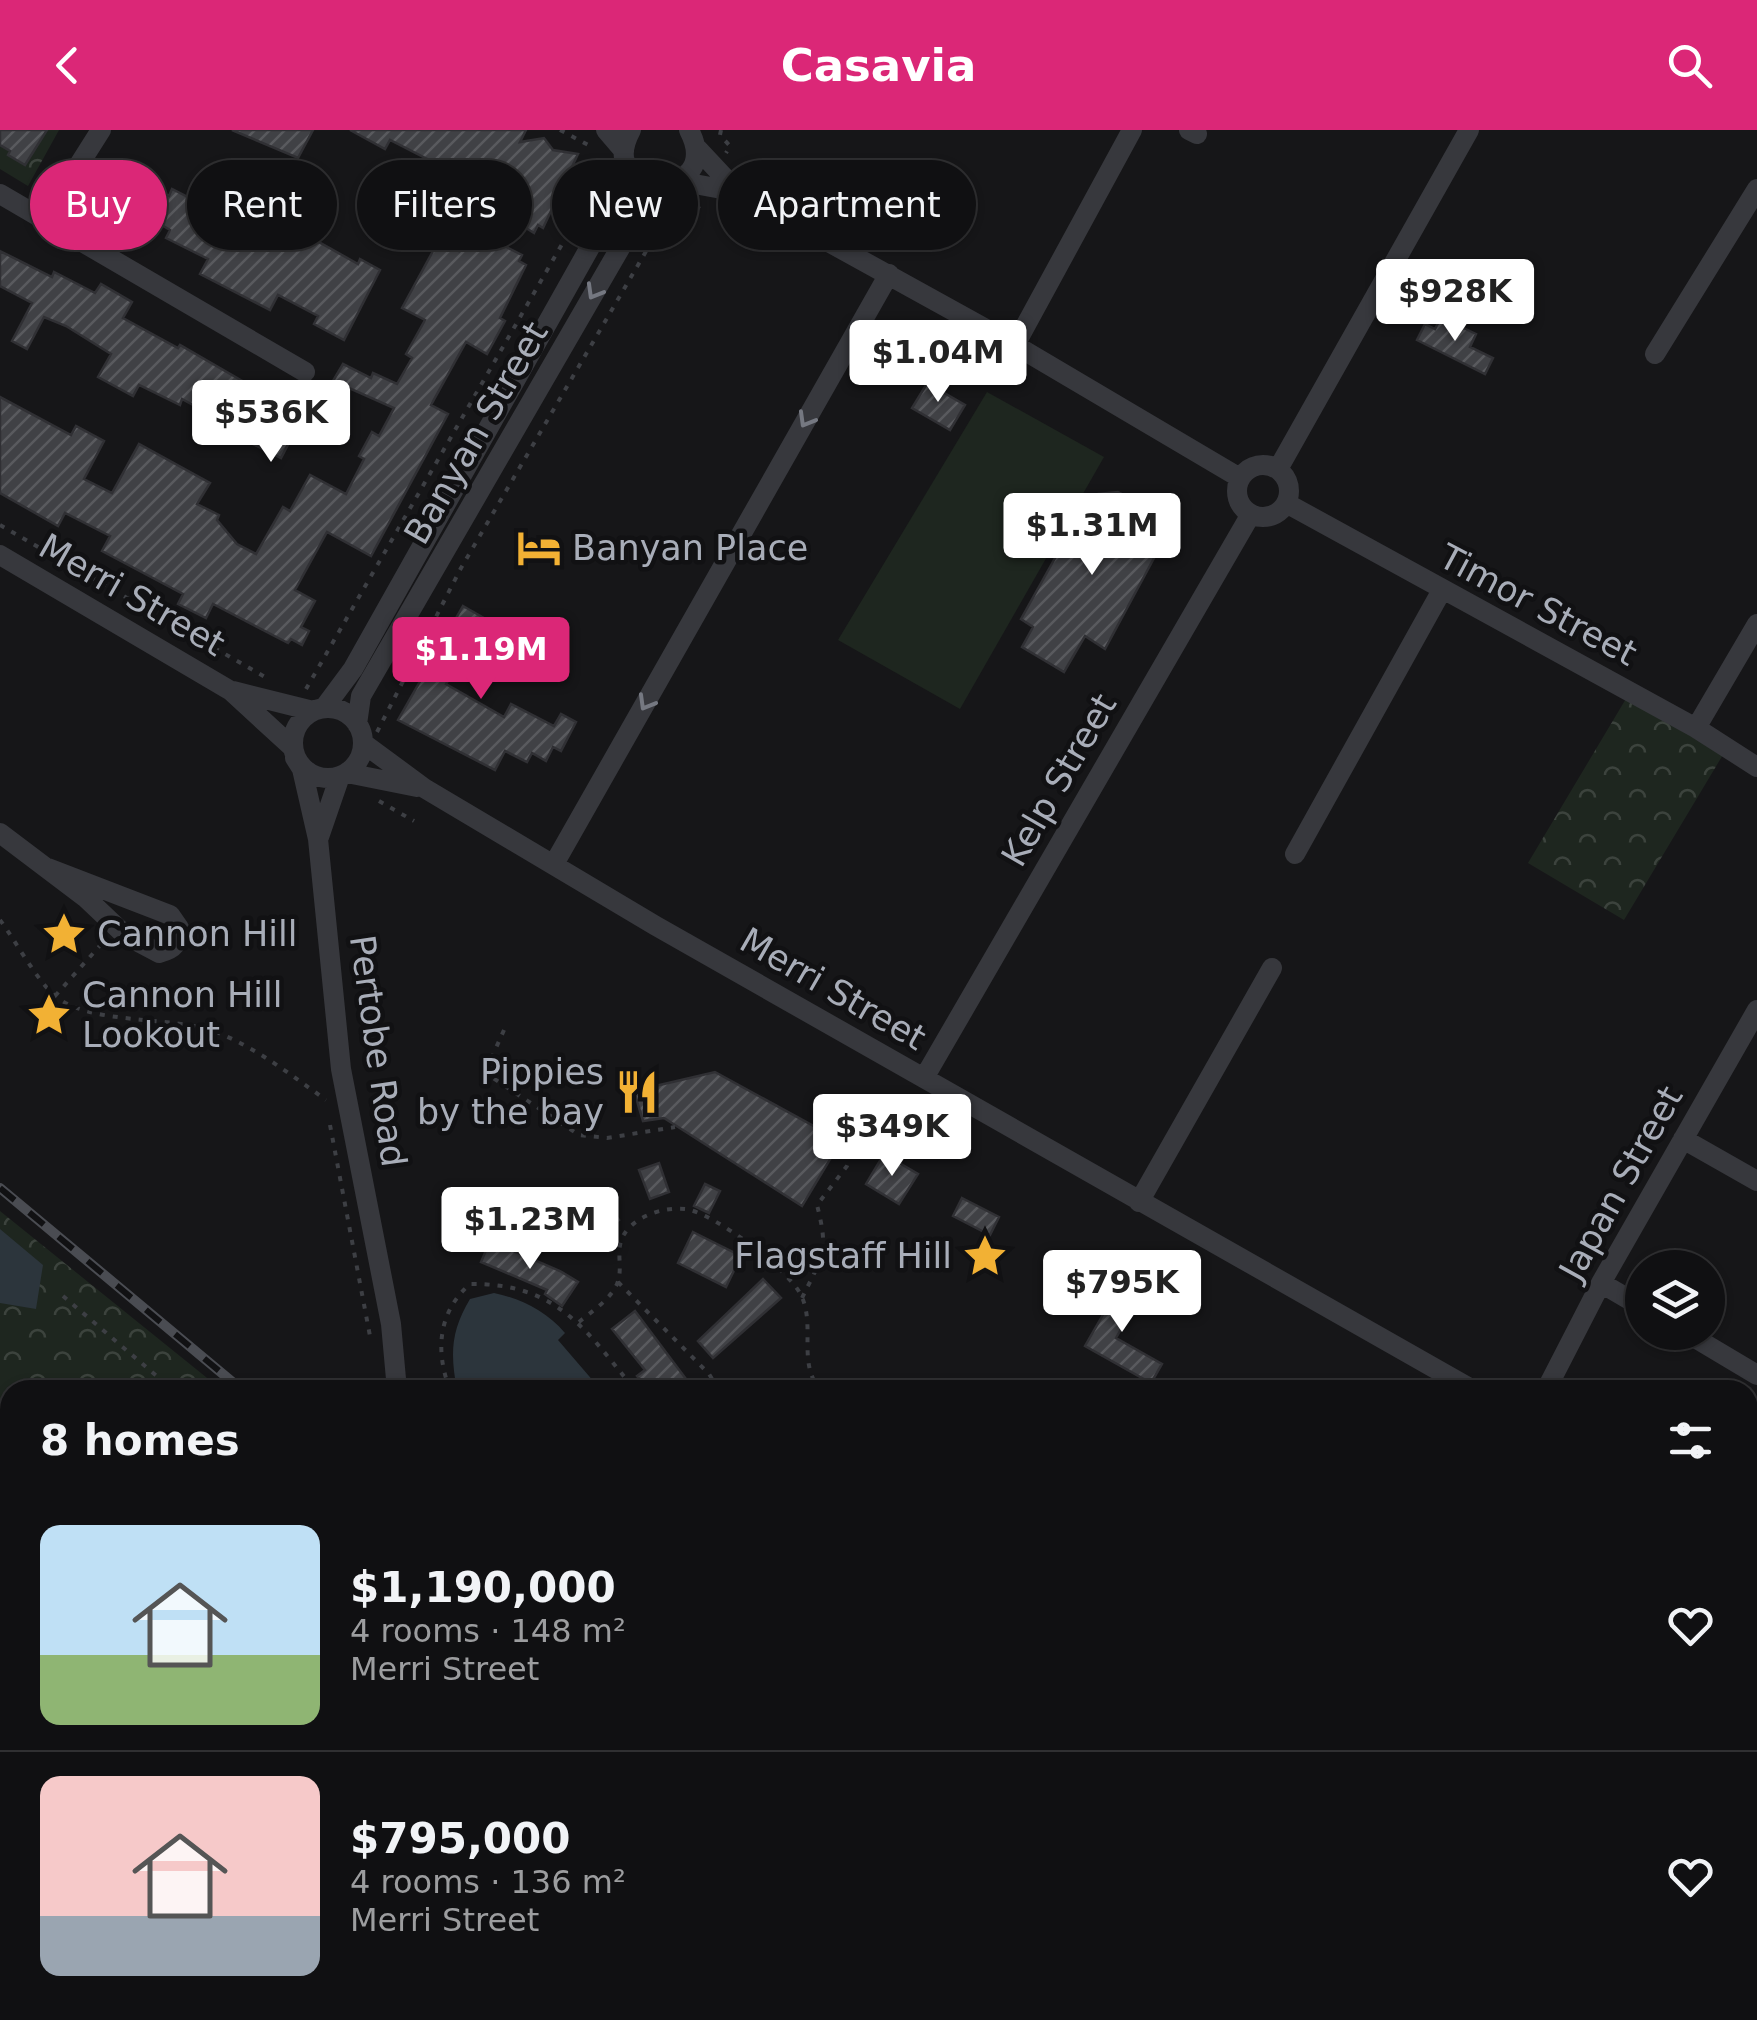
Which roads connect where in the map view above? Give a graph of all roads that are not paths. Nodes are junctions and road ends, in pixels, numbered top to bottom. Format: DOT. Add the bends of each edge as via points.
graph roads {
  1 [pos="101,130"];
  2 [pos="606,130"];
  3 [pos="631,130"];
  4 [pos="1132,130"];
  5 [pos="1469,130"];
  6 [pos="693,136"];
  7 [pos="625,157"];
  8 [pos="82,160"];
  9 [pos="627,160"];
  10 [pos="718,167"];
  11 [pos="1757,188"];
  12 [pos="0,194"];
  13 [pos="30,212"];
  14 [pos="96,250"];
  15 [pos="619,250"];
  16 [pos="845,250"];
  17 [pos="889,274"];
  18 [pos="1015,344"];
  19 [pos="531,347"];
  20 [pos="1655,354"];
  21 [pos="554,361"];
  22 [pos="305,372"];
  23 [pos="1278,469"];
  24 [pos="1240,478"];
  25 [pos="1286,504"];
  26 [pos="1251,514"];
  27 [pos="427,534"];
  28 [pos="448,547"];
  29 [pos="0,555"];
  30 [pos="1442,590"];
  31 [pos="1757,624"];
  32 [pos="231,690"];
  33 [pos="314,705"];
  34 [pos="1696,728"];
  35 [pos="360,733"];
  36 [pos="294,753"];
  37 [pos="1757,767"];
  38 [pos="384,770"];
  39 [pos="343,775"];
  40 [pos="0,833"];
  41 [pos="318,838"];
  42 [pos="1295,854"];
  43 [pos="554,864"];
  44 [pos="48,868"];
  45 [pos="1272,968"];
  46 [pos="1757,1010"];
  47 [pos="924,1078"];
  48 [pos="1683,1139"];
  49 [pos="1757,1181"];
  50 [pos="1138,1202"];
  51 [pos="1600,1282"];
  52 [pos="1625,1297"];
  53 [pos="1715,1350"];
  54 [pos="1757,1375"];
  55 [pos="397,1380"];
  56 [pos="1455,1380"];
  57 [pos="1551,1380"];
  1 -- 8 [label="street"];
  2 -- 7 [label="street"];
  3 -- 7 [label="street, Banyan Street"];
  4 -- 18 [label="street"];
  5 -- 23 [label="street"];
  6 -- 10 [label="street"];
  7 -- 9 [label="street"];
  7 -- 19 [label="street, Banyan Street" via="621,192"];
  11 -- 20 [label="street"];
  12 -- 13 [label="street"];
  14 -- 22 [label="street"];
  15 -- 21 [label="street, Banyan Street, one-way"];
  16 -- 17 [label="street"];
  17 -- 18 [label="street"];
  17 -- 43 [label="street, one-way"];
  18 -- 24 [label="street"];
  19 -- 21 [label="street"];
  19 -- 27 [label="street, Banyan Street"];
  21 -- 28 [label="street, Banyan Street"];
  23 -- 24 [label="street" via="1261,464"];
  23 -- 25 [label="street" via="1289,488"];
  24 -- 26 [label="street" via="1239,502"];
  25 -- 26 [label="street" via="1274,514"];
  25 -- 30 [label="street, Timor Street"];
  26 -- 47 [label="street, Kelp Street"];
  27 -- 28 [label="street"];
  27 -- 33 [label="street, Banyan Street" via="353,669"];
  28 -- 35 [label="street, Banyan Street" via="361,696"];
  29 -- 32 [label="street, Merri Street"];
  30 -- 34 [label="street, Timor Street"];
  30 -- 42 [label="street"];
  31 -- 34 [label="street"];
  32 -- 33 [label="street, Merri Street"];
  32 -- 36 [label="street, Merri Street"];
  33 -- 35 [label="street" via="343,712"];
  33 -- 36 [label="street" via="297,726"];
  34 -- 37 [label="street, Timor Street"];
  35 -- 38 [label="street, Merri Street"];
  35 -- 39 [label="street" via="361,754"];
  36 -- 39 [label="street" via="310,774"];
  36 -- 41 [label="street, Pertobe Road"];
  38 -- 39 [label="street, Merri Street"];
  38 -- 43 [label="street, Merri Street"];
  39 -- 41 [label="street, Pertobe Road"];
  40 -- 44 [label="street"];
  41 -- 55 [label="street, Pertobe Road" via="342,1069"];
  43 -- 47 [label="street, Merri Street"];
  44 -- 44 [label="street" via="170,915 180,928 175,948 159,953 140,945"];
  45 -- 50 [label="street"];
  46 -- 48 [label="street, Japan Street"];
  47 -- 50 [label="street, Merri Street"];
  48 -- 49 [label="street"];
  48 -- 51 [label="street, Japan Street"];
  50 -- 56 [label="street, Merri Street"];
  51 -- 52 [label="street"];
  51 -- 57 [label="street, Japan Street"];
  53 -- 54 [label="street"];
}
